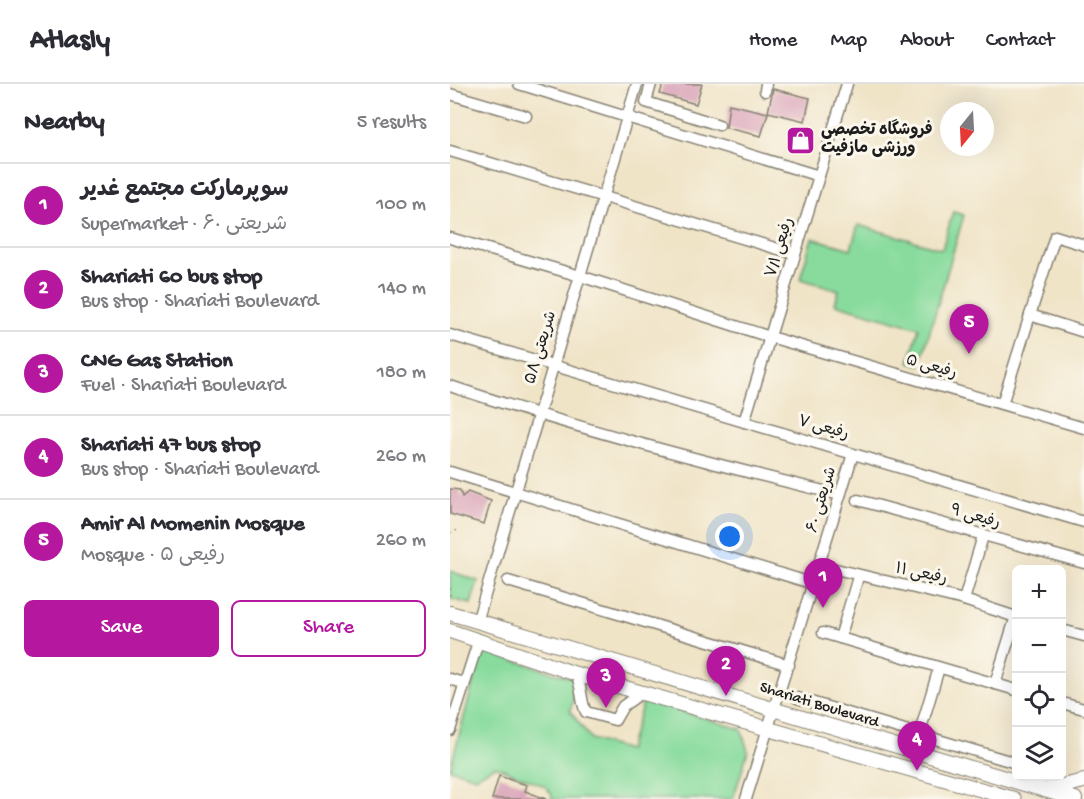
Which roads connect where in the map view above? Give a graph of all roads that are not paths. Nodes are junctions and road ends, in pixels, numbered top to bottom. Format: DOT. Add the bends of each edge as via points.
graph roads {
  1 [pos="519,84"];
  2 [pos="637,84"];
  3 [pos="651,84"];
  4 [pos="847,84"];
  5 [pos="450,94"];
  6 [pos="526,116"];
  7 [pos="628,116"];
  8 [pos="719,126"];
  9 [pos="450,151"];
  10 [pos="819,176"];
  11 [pos="603,197"];
  12 [pos="450,238"];
  13 [pos="1084,245"];
  14 [pos="795,254"];
  15 [pos="580,276"];
  16 [pos="1030,315"];
  17 [pos="1084,332"];
  18 [pos="450,334"];
  19 [pos="770,337"];
  20 [pos="553,365"];
  21 [pos="450,386"];
  22 [pos="1002,404"];
  23 [pos="537,415"];
  24 [pos="744,422"];
  25 [pos="1084,428"];
  26 [pos="853,454"];
  27 [pos="450,472"];
  28 [pos="514,490"];
  29 [pos="840,495"];
  30 [pos="858,500"];
  31 [pos="1084,522"];
  32 [pos="983,536"];
  33 [pos="1084,563"];
  34 [pos="819,565"];
  35 [pos="858,577"];
  36 [pos="508,580"];
  37 [pos="814,584"];
  38 [pos="964,600"];
  39 [pos="450,613"];
  40 [pos="1012,615"];
  41 [pos="1015,619"];
  42 [pos="477,622"];
  43 [pos="450,631"];
  44 [pos="1066,631"];
  45 [pos="823,633"];
  46 [pos="1084,636"];
  47 [pos="840,638"];
  48 [pos="478,642"];
  49 [pos="789,665"];
  50 [pos="939,668"];
  51 [pos="576,674"];
  52 [pos="450,679"];
  53 [pos="463,683"];
  54 [pos="995,684"];
  55 [pos="1012,689"];
  56 [pos="643,692"];
  57 [pos="797,698"];
  58 [pos="1066,704"];
  59 [pos="1084,709"];
  60 [pos="775,711"];
  61 [pos="767,727"];
  62 [pos="450,728"];
  63 [pos="919,735"];
  64 [pos="1012,762"];
  65 [pos="1084,781"];
  66 [pos="1045,790"];
  67 [pos="746,799"];
  68 [pos="1014,799"];
  69 [pos="1075,799"];
  1 -- 7 [label="street"];
  2 -- 7 [label="street, شریعتی ۵۸"];
  3 -- 8 [label="street" via="646,102"];
  4 -- 10 [label="street, رفیعی ۷/۱"];
  5 -- 6 [label="street"];
  7 -- 10 [label="street"];
  7 -- 11 [label="street, شریعتی ۵۸"];
  9 -- 11 [label="street"];
  10 -- 14 [label="street, رفیعی ۷/۱"];
  11 -- 14 [label="street"];
  11 -- 15 [label="street, شریعتی ۵۸"];
  12 -- 15 [label="street, رفیعی ۵"];
  13 -- 16 [label="street" via="1054,236"];
  14 -- 19 [label="street, رفیعی ۷/۱"];
  15 -- 19 [label="street, رفیعی ۵"];
  15 -- 20 [label="street, شریعتی ۵۸"];
  16 -- 17 [label="street"];
  16 -- 22 [label="street"];
  18 -- 20 [label="street, رفیعی ۷"];
  19 -- 22 [label="street, رفیعی ۵"];
  19 -- 24 [label="street, رفیعی ۷/۱"];
  20 -- 23 [label="street, شریعتی ۵۸"];
  20 -- 24 [label="street, رفیعی ۷"];
  21 -- 23 [label="street"];
  22 -- 25 [label="street, رفیعی ۵"];
  23 -- 28 [label="street, شریعتی ۵۸"];
  23 -- 29 [label="street"];
  24 -- 26 [label="street, رفیعی ۷"];
  26 -- 29 [label="street, شریعتی ۶۰"];
  26 -- 31 [label="street, رفیعی ۷"];
  27 -- 28 [label="street"];
  28 -- 37 [label="street" via="660,539"];
  28 -- 42 [label="street, شریعتی ۵۸"];
  29 -- 34 [label="street, شریعتی ۶۰"];
  30 -- 32 [label="street, رفیعی ۹"];
  32 -- 33 [label="street, رفیعی ۹"];
  32 -- 38 [label="street"];
  34 -- 35 [label="street, رفیعی ۱۱"];
  34 -- 37 [label="street, شریعتی ۶۰"];
  35 -- 38 [label="street, رفیعی ۱۱"];
  35 -- 47 [label="street"];
  36 -- 49 [label="street"];
  37 -- 49 [label="street, شریعتی ۶۰"];
  38 -- 40 [label="street, رفیعی ۱۱"];
  39 -- 42 [label="main road, Shariati Boulevard"];
  41 -- 54 [label="street"];
  42 -- 60 [label="main road, Shariati Boulevard"];
  43 -- 48 [label="main road, Shariati Boulevard"];
  44 -- 46 [label="street"];
  45 -- 47 [label="street"];
  47 -- 50 [label="street"];
  48 -- 51 [label="main road, Shariati Boulevard"];
  48 -- 53 [label="street"];
  49 -- 60 [label="street, شریعتی ۶۰"];
  50 -- 54 [label="street"];
  50 -- 63 [label="street"];
  51 -- 56 [label="main road, Shariati Boulevard"];
  51 -- 56 [label="street" via="586,712 615,720 623,706"];
  52 -- 53 [label="street"];
  53 -- 62 [label="street"];
  54 -- 55 [label="street"];
  56 -- 61 [label="main road, Shariati Boulevard"];
  57 -- 63 [label="street"];
  58 -- 59 [label="street"];
  60 -- 61 [label="street, شریعتی ۶۰"];
  60 -- 66 [label="main road, Shariati Boulevard"];
  61 -- 67 [label="street, شریعتی ۶۰"];
  61 -- 68 [label="main road, Shariati Boulevard"];
  63 -- 64 [label="street"];
  65 -- 66 [label="main road"];
  66 -- 69 [label="main road, Shariati Boulevard"];
}
